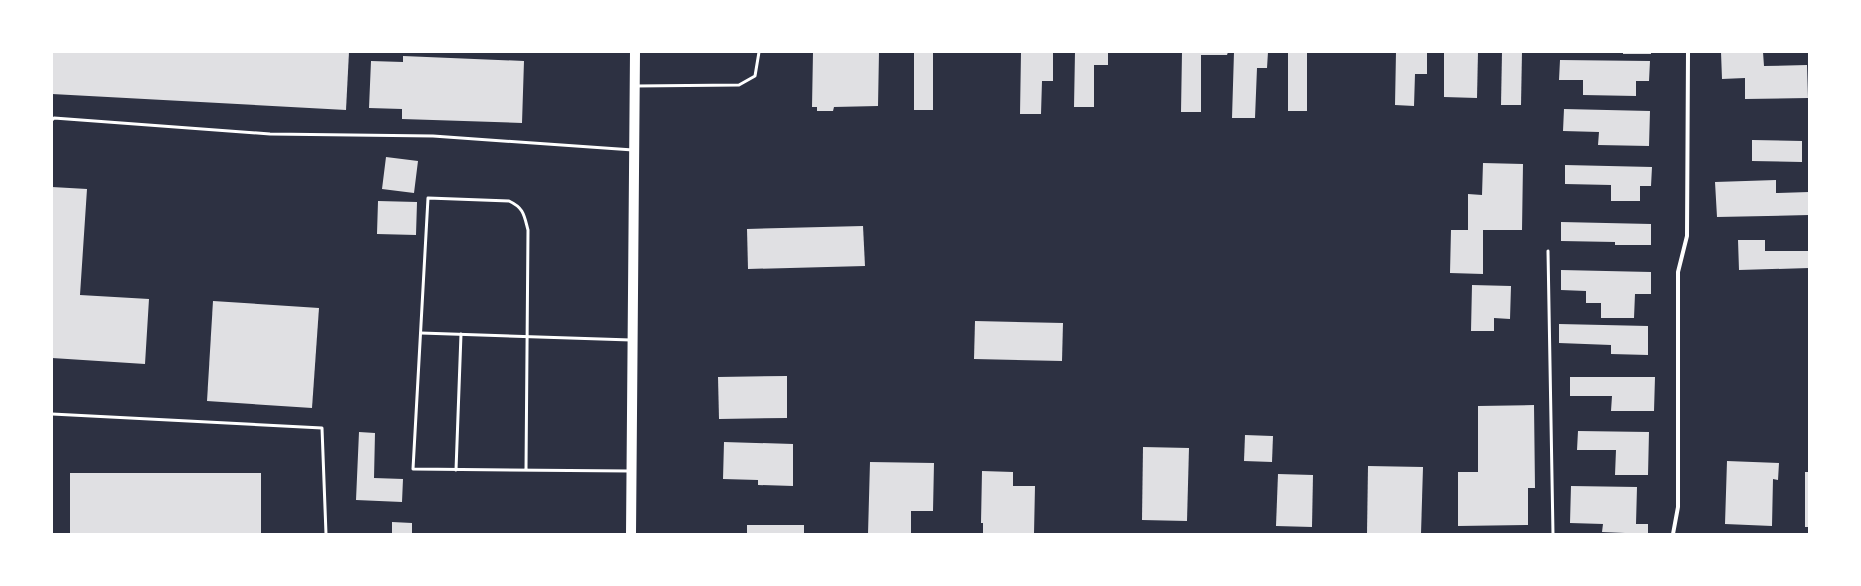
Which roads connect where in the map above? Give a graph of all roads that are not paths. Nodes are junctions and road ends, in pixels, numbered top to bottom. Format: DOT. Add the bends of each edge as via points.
graph roads {
  1 [pos="635,52"];
  2 [pos="759,52"];
  3 [pos="1688,52"];
  4 [pos="635,86"];
  5 [pos="52,120"];
  6 [pos="634,150"];
  7 [pos="1548,251"];
  8 [pos="421,333"];
  9 [pos="461,334"];
  10 [pos="527,336"];
  11 [pos="633,340"];
  12 [pos="52,414"];
  13 [pos="456,470"];
  14 [pos="526,470"];
  15 [pos="632,471"];
  16 [pos="326,534"];
  17 [pos="631,534"];
  18 [pos="1554,534"];
  19 [pos="1673,534"];
  1 -- 4 [label="main road"];
  2 -- 4 [label="lane" via="755,76 739,85"];
  3 -- 19 [label="street" via="1687,236 1678,272 1678,507"];
  4 -- 6 [label="main road"];
  5 -- 6 [label="lane" via="270,134 433,136"];
  6 -- 11 [label="main road"];
  7 -- 18 [label="lane"];
  8 -- 9 [label="lane"];
  8 -- 10 [label="lane" via="428,198 509,202 519,206 528,230"];
  8 -- 13 [label="lane" via="413,469"];
  9 -- 10 [label="lane"];
  9 -- 13 [label="lane"];
  10 -- 11 [label="lane"];
  10 -- 14 [label="lane"];
  11 -- 15 [label="main road"];
  12 -- 16 [label="lane" via="322,428"];
  13 -- 14 [label="lane"];
  14 -- 15 [label="lane"];
  15 -- 17 [label="main road"];
}
